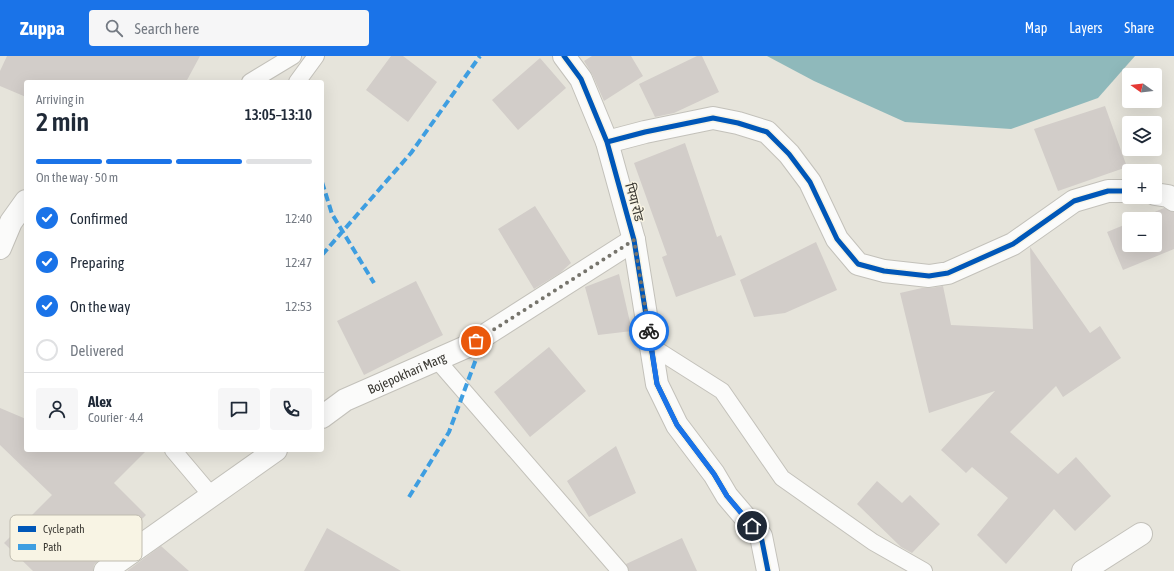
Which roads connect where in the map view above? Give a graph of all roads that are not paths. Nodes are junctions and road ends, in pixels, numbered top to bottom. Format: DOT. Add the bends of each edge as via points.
graph roads {
  1 [pos="293,56"];
  2 [pos="316,56"];
  3 [pos="564,56"];
  4 [pos="253,80"];
  5 [pos="298,80"];
  6 [pos="607,142"];
  7 [pos="1122,191"];
  8 [pos="1162,195"];
  9 [pos="1174,200"];
  10 [pos="24,204"];
  11 [pos="634,240"];
  12 [pos="0,248"];
  13 [pos="651,346"];
  14 [pos="437,360"];
  15 [pos="324,416"];
  16 [pos="175,452"];
  17 [pos="262,454"];
  18 [pos="211,495"];
  19 [pos="1141,534"];
  20 [pos="142,544"];
  21 [pos="119,561"];
  22 [pos="105,571"];
  23 [pos="620,571"];
  24 [pos="768,571"];
  25 [pos="924,571"];
  26 [pos="1083,571"];
  1 -- 4 [label="lane"];
  2 -- 5 [label="lane"];
  3 -- 6 [label="street, पिया रोड" via="581,79"];
  6 -- 7 [label="street" via="713,118 767,132 789,154 810,182 838,239 858,264 884,271 929,276 948,273 1013,244 1074,201 1108,192"];
  6 -- 11 [label="street, पिया रोड"];
  8 -- 9 [label="street"];
  10 -- 12 [label="street" via="11,222"];
  11 -- 13 [label="street, पिया रोड"];
  11 -- 14 [label="street, Bojepokhari Marg" via="468,346"];
  13 -- 24 [label="street, पिया रोड" via="657,384 677,425 714,474 727,496 761,536"];
  13 -- 25 [label="lane" via="722,391 782,478 873,542"];
  14 -- 15 [label="street, Bojepokhari Marg" via="345,400"];
  14 -- 23 [label="lane"];
  16 -- 18 [label="lane"];
  17 -- 18 [label="street"];
  18 -- 20 [label="street"];
  19 -- 26 [label="street"];
  21 -- 22 [label="street"];
}
